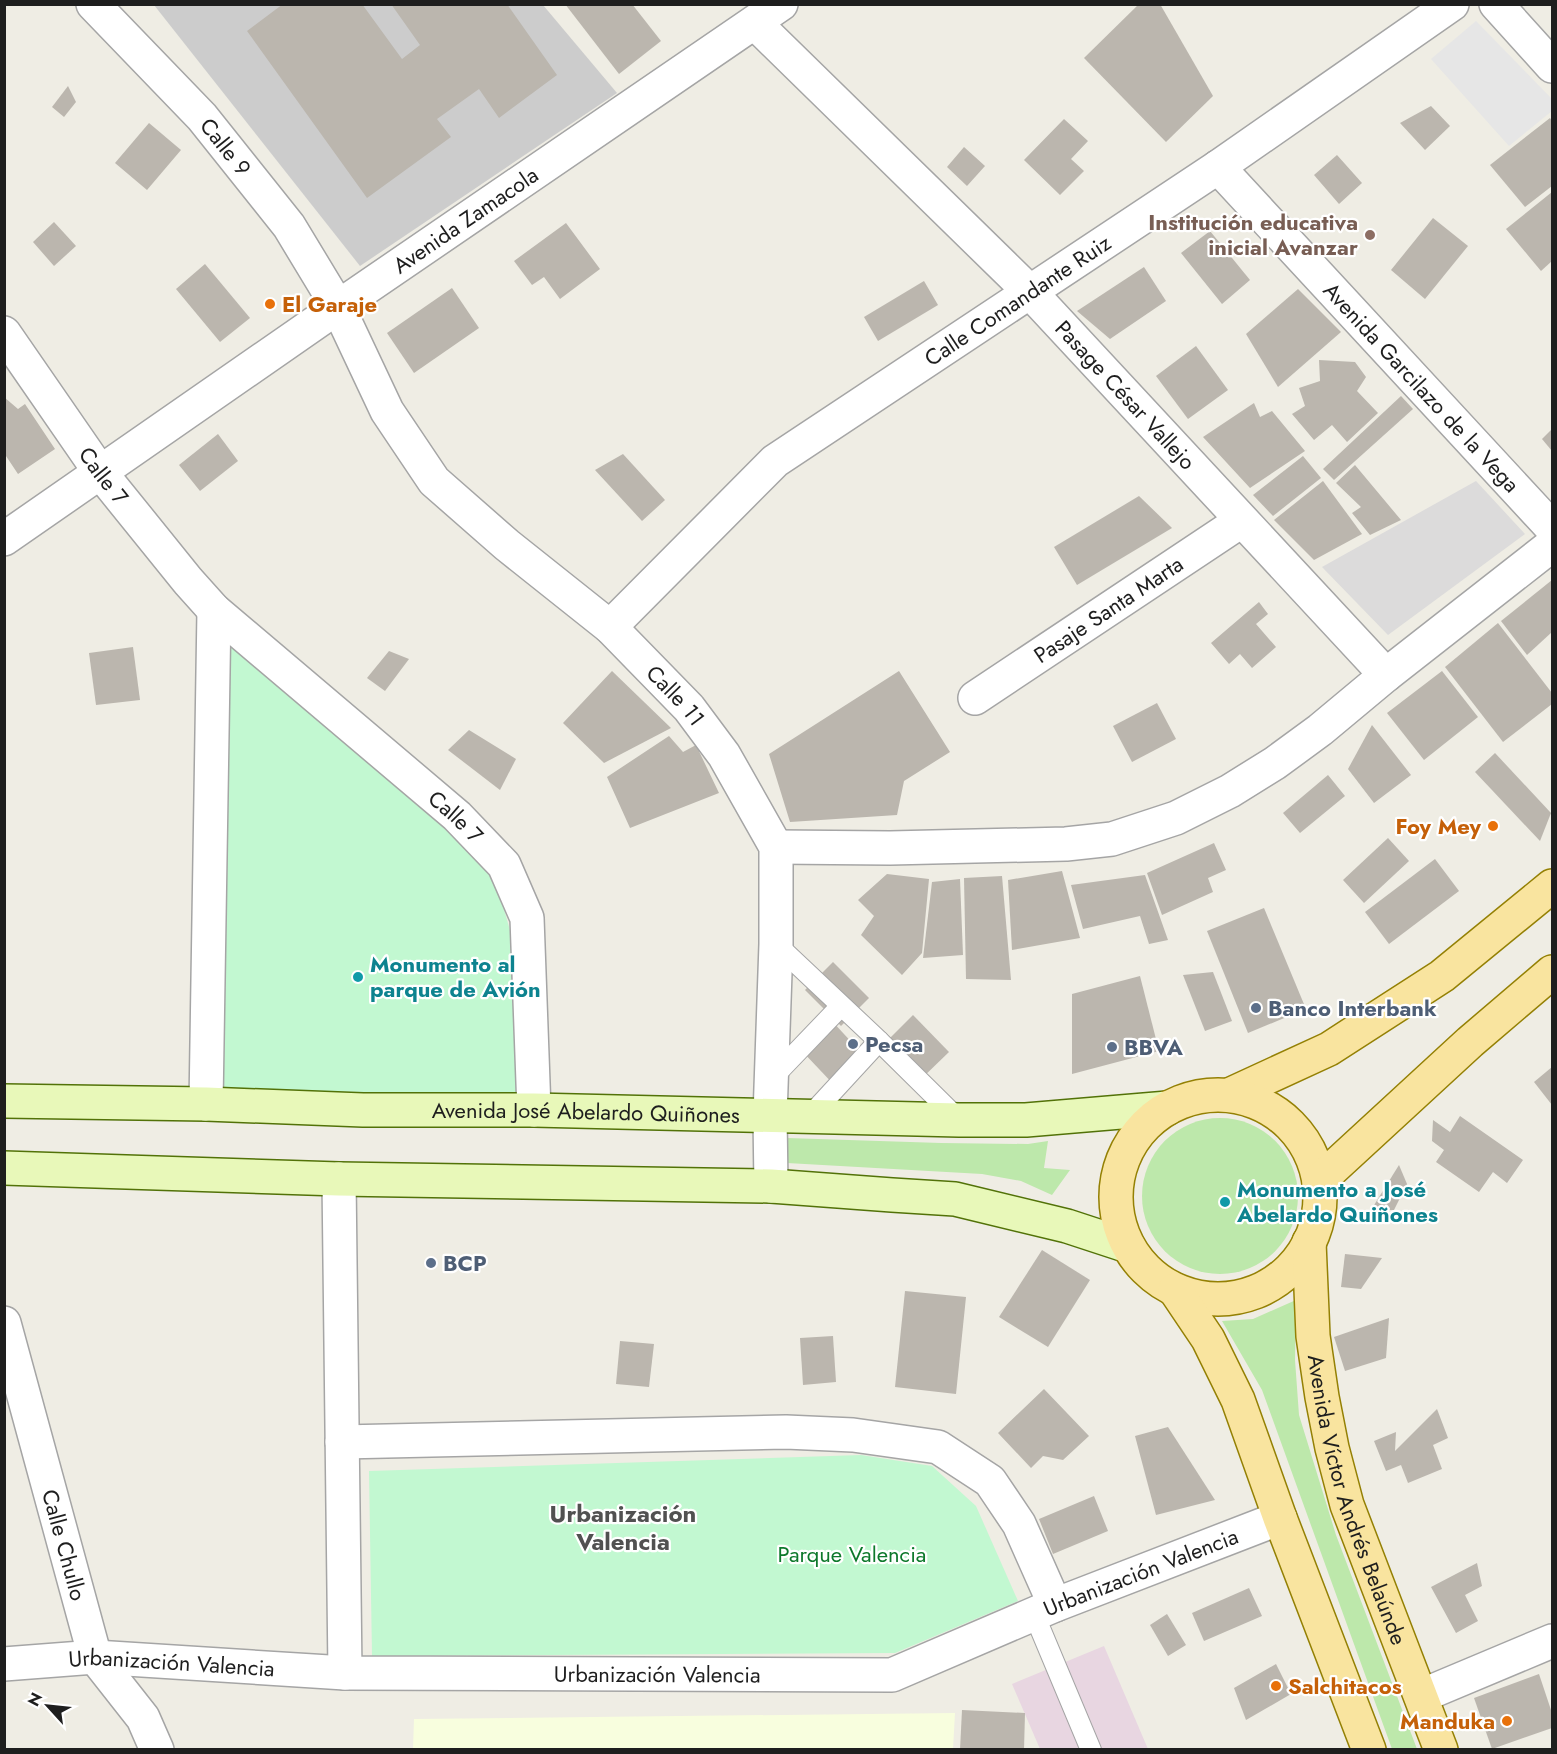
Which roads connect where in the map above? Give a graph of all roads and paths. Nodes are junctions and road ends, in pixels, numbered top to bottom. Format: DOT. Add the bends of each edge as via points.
graph roads {
  1 [pos="93,4"];
  2 [pos="1452,4"];
  3 [pos="1496,4"];
  4 [pos="768,14"];
  5 [pos="1552,66"];
  6 [pos="1218,167"];
  7 [pos="1031,293"];
  8 [pos="338,307"];
  9 [pos="4,333"];
  10 [pos="100,472"];
  11 [pos="1241,521"];
  12 [pos="1552,528"];
  13 [pos="4,539"];
  14 [pos="1552,545"];
  15 [pos="214,610"];
  16 [pos="610,627"];
  17 [pos="1386,675"];
  18 [pos="975,698"];
  19 [pos="776,847"];
  20 [pos="1552,886"];
  21 [pos="776,944"];
  22 [pos="1552,972"];
  23 [pos="841,1006"];
  24 [pos="879,1041"];
  25 [pos="771,1079"];
  26 [pos="1229,1095"];
  27 [pos="4,1101"];
  28 [pos="206,1104"];
  29 [pos="1168,1108"];
  30 [pos="534,1110"];
  31 [pos="770,1116"];
  32 [pos="809,1117"];
  33 [pos="959,1120"];
  34 [pos="4,1168"];
  35 [pos="339,1179"];
  36 [pos="1319,1180"];
  37 [pos="771,1186"];
  38 [pos="1310,1242"];
  39 [pos="1128,1245"];
  40 [pos="1175,1290"];
  41 [pos="4,1323"];
  42 [pos="342,1442"];
  43 [pos="1280,1518"];
  44 [pos="1045,1610"];
  45 [pos="1552,1641"];
  46 [pos="95,1657"];
  47 [pos="4,1664"];
  48 [pos="345,1673"];
  49 [pos="1421,1696"];
  50 [pos="157,1749"];
  51 [pos="1091,1749"];
  52 [pos="1369,1749"];
  53 [pos="1441,1749"];
  1 -- 8 [label="street, Calle 9" via="202,117 289,226"];
  2 -- 6 [label="street, Calle Comandante Ruiz"];
  3 -- 5 [label="street"];
  4 -- 7 [label="street, Pasage César Vallejo"];
  4 -- 8 [label="street, Avenida Zamacola"];
  6 -- 7 [label="street, Calle Comandante Ruiz"];
  6 -- 12 [label="street, Avenida Garcilazo de la Vega"];
  7 -- 11 [label="street, Pasage César Vallejo"];
  7 -- 16 [label="street, Calle Comandante Ruiz" via="776,461"];
  8 -- 10 [label="street, Avenida Zamacola"];
  8 -- 16 [label="street, Calle 11" via="387,411 434,481"];
  9 -- 10 [label="street, Calle 7"];
  10 -- 13 [label="street, Avenida Zamacola"];
  10 -- 15 [label="street, Calle 7"];
  11 -- 17 [label="street, Pasage César Vallejo"];
  11 -- 18 [label="street, Pasaje Santa Marta"];
  14 -- 17 [label="street"];
  15 -- 28 [label="street"];
  15 -- 30 [label="street, Calle 7" via="457,816 504,865 527,918"];
  16 -- 19 [label="street, Calle 11" via="689,708 724,755"];
  17 -- 19 [label="street" via="1320,730 1230,790 1176,818 1112,839 1032,845"];
  19 -- 21 [label="street, Calle 11"];
  20 -- 26 [label="main road" via="1442,976 1329,1049"];
  21 -- 23 [label="lane"];
  21 -- 25 [label="street, Calle 11"];
  22 -- 36 [label="main road"];
  23 -- 24 [label="lane"];
  23 -- 25 [label="lane"];
  24 -- 32 [label="lane"];
  24 -- 33 [label="lane"];
  25 -- 31 [label="street, Calle 11"];
  26 -- 29 [label="main road" via="1208,1095"];
  26 -- 36 [label="main road" via="1253,1101 1295,1129 1314,1162"];
  27 -- 28 [label="main road, Avenida José Abelardo Quiñones"];
  28 -- 30 [label="main road, Avenida José Abelardo Quiñones" via="363,1110"];
  29 -- 33 [label="main road, Avenida José Abelardo Quiñones" via="1026,1120"];
  29 -- 39 [label="main road" via="1147,1124 1120,1169 1116,1195 1119,1221"];
  30 -- 31 [label="main road, Avenida José Abelardo Quiñones"];
  31 -- 32 [label="main road, Avenida José Abelardo Quiñones"];
  31 -- 37 [label="street, Calle 11"];
  32 -- 33 [label="main road, Avenida José Abelardo Quiñones"];
  34 -- 35 [label="main road"];
  35 -- 37 [label="main road"];
  35 -- 42 [label="street"];
  36 -- 38 [label="main road" via="1320,1202"];
  37 -- 39 [label="main road" via="955,1199"];
  38 -- 40 [label="main road" via="1292,1268 1266,1287 1237,1297 1205,1299"];
  38 -- 49 [label="main road, Avenida Víctor Andrés Belaúnde" via="1313,1336 1332,1448 1347,1505"];
  39 -- 40 [label="main road" via="1140,1264"];
  40 -- 43 [label="main road" via="1208,1339 1238,1400"];
  41 -- 46 [label="street, Calle Chullo"];
  42 -- 44 [label="street" via="786,1432 853,1435 938,1447 990,1481 1019,1524"];
  42 -- 48 [label="street"];
  43 -- 44 [label="street, Urbanización Valencia"];
  43 -- 52 [label="main road"];
  44 -- 48 [label="street, Urbanización Valencia" via="892,1675"];
  44 -- 51 [label="lane"];
  45 -- 49 [label="street"];
  46 -- 47 [label="street, Urbanización Valencia"];
  46 -- 48 [label="street, Urbanización Valencia"];
  46 -- 50 [label="street, Calle Chullo" via="143,1718"];
  49 -- 53 [label="main road, Avenida Víctor Andrés Belaúnde"];
}
